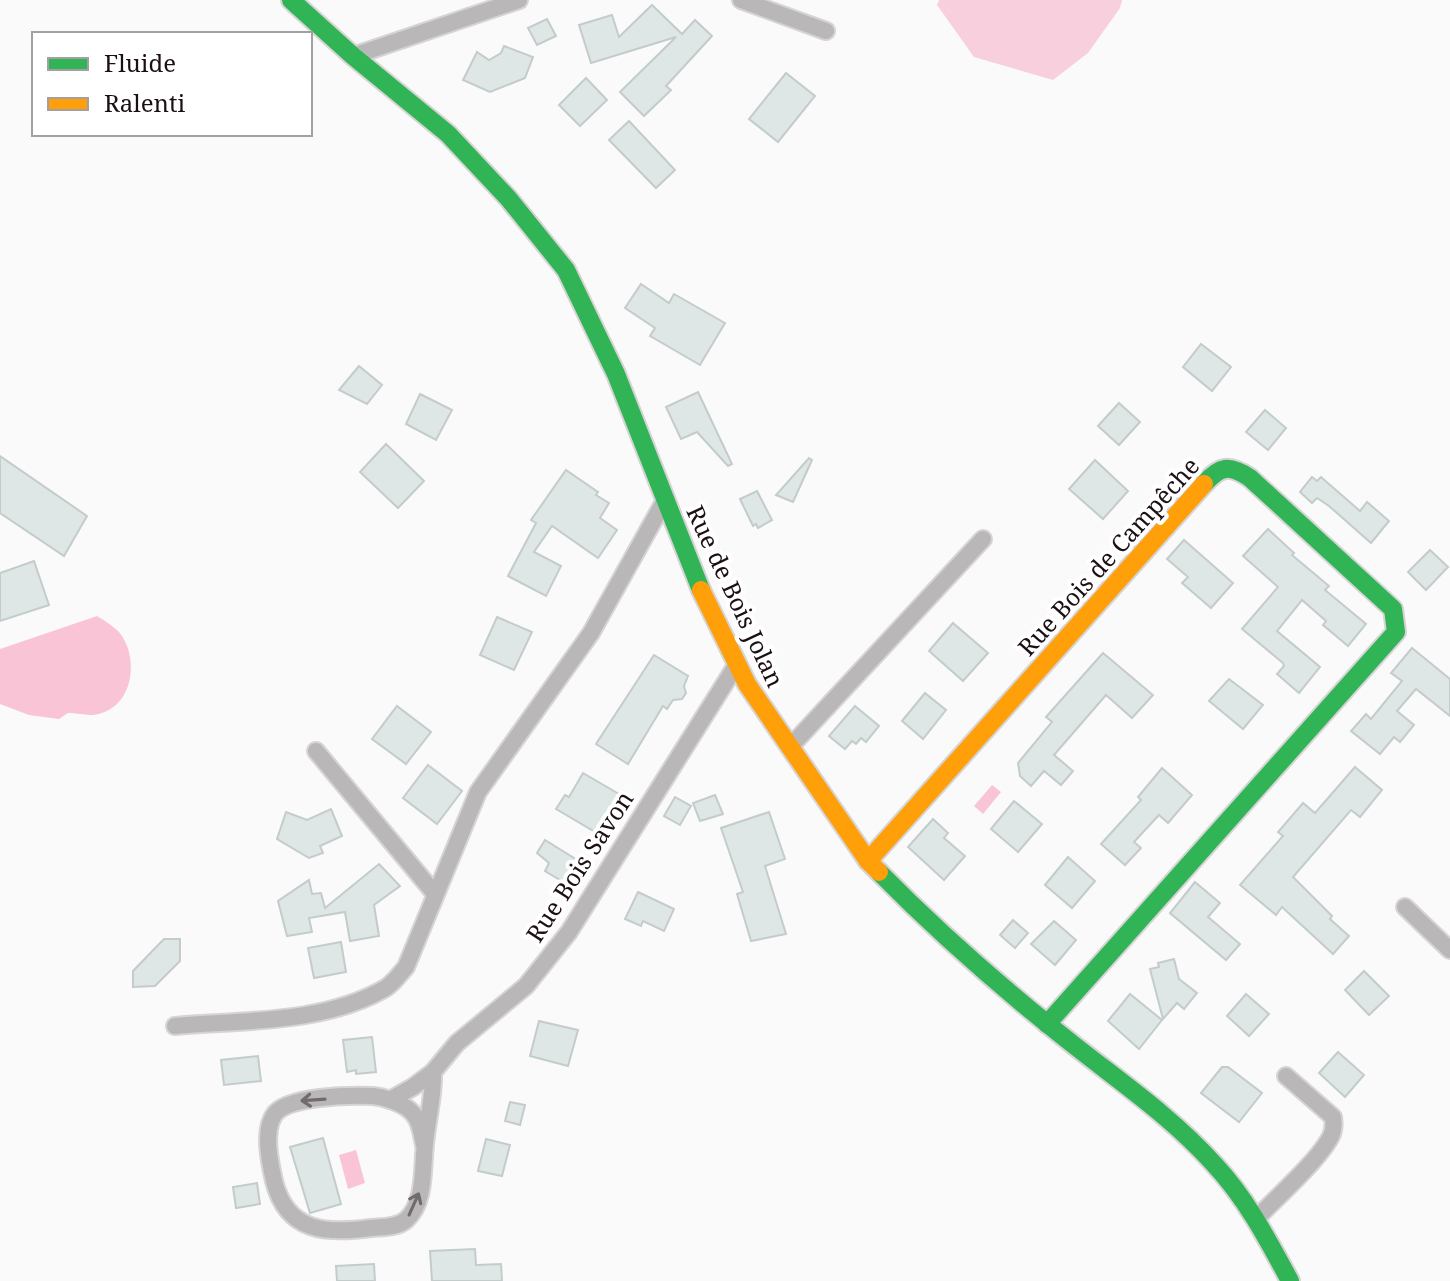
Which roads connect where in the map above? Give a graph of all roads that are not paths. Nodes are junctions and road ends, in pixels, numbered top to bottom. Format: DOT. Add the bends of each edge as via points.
graph roads {
  1 [pos="291,0"];
  2 [pos="519,0"];
  3 [pos="741,0"];
  4 [pos="826,31"];
  5 [pos="353,56"];
  6 [pos="665,500"];
  7 [pos="983,539"];
  8 [pos="737,664"];
  9 [pos="790,747"];
  10 [pos="316,751"];
  11 [pos="868,861"];
  12 [pos="435,894"];
  13 [pos="1405,907"];
  14 [pos="1450,950"];
  15 [pos="1047,1024"];
  16 [pos="175,1026"];
  17 [pos="433,1072"];
  18 [pos="1286,1076"];
  19 [pos="390,1100"];
  20 [pos="424,1145"];
  21 [pos="1256,1219"];
  22 [pos="1290,1281"];
  1 -- 5 [label="street, Rue de Bois Jolan"];
  2 -- 5 [label="street"];
  3 -- 4 [label="street"];
  5 -- 6 [label="street, Rue de Bois Jolan" via="448,134 566,270 616,374"];
  6 -- 8 [label="street, Rue de Bois Jolan"];
  6 -- 12 [label="street" via="591,633 478,792"];
  7 -- 9 [label="street"];
  8 -- 9 [label="street, Rue de Bois Jolan"];
  8 -- 17 [label="street, Rue Bois Savon" via="569,932 526,986 457,1043"];
  9 -- 11 [label="street, Rue de Bois Jolan"];
  10 -- 12 [label="street"];
  11 -- 15 [label="street, Rue de Bois Jolan" via="934,928"];
  11 -- 15 [label="street, Rue Bois de Campêche" via="1216,470 1239,470 1250,478 1393,609 1396,632"];
  12 -- 16 [label="street" via="406,967 387,988 349,1004 293,1017"];
  13 -- 14 [label="street"];
  15 -- 21 [label="street, Rue de Bois Jolan" via="1168,1120 1205,1155"];
  17 -- 19 [label="street, Rue Bois Savon"];
  17 -- 20 [label="street"];
  18 -- 21 [label="street" via="1333,1117 1334,1126 1315,1157"];
  19 -- 20 [label="street" via="414,1114"];
  19 -- 20 [label="street, one-way" via="374,1096 296,1101 282,1107 270,1125 270,1163 287,1208 313,1230 397,1225 415,1207 424,1178"];
  21 -- 22 [label="street, Rue de Bois Jolan"];
}
